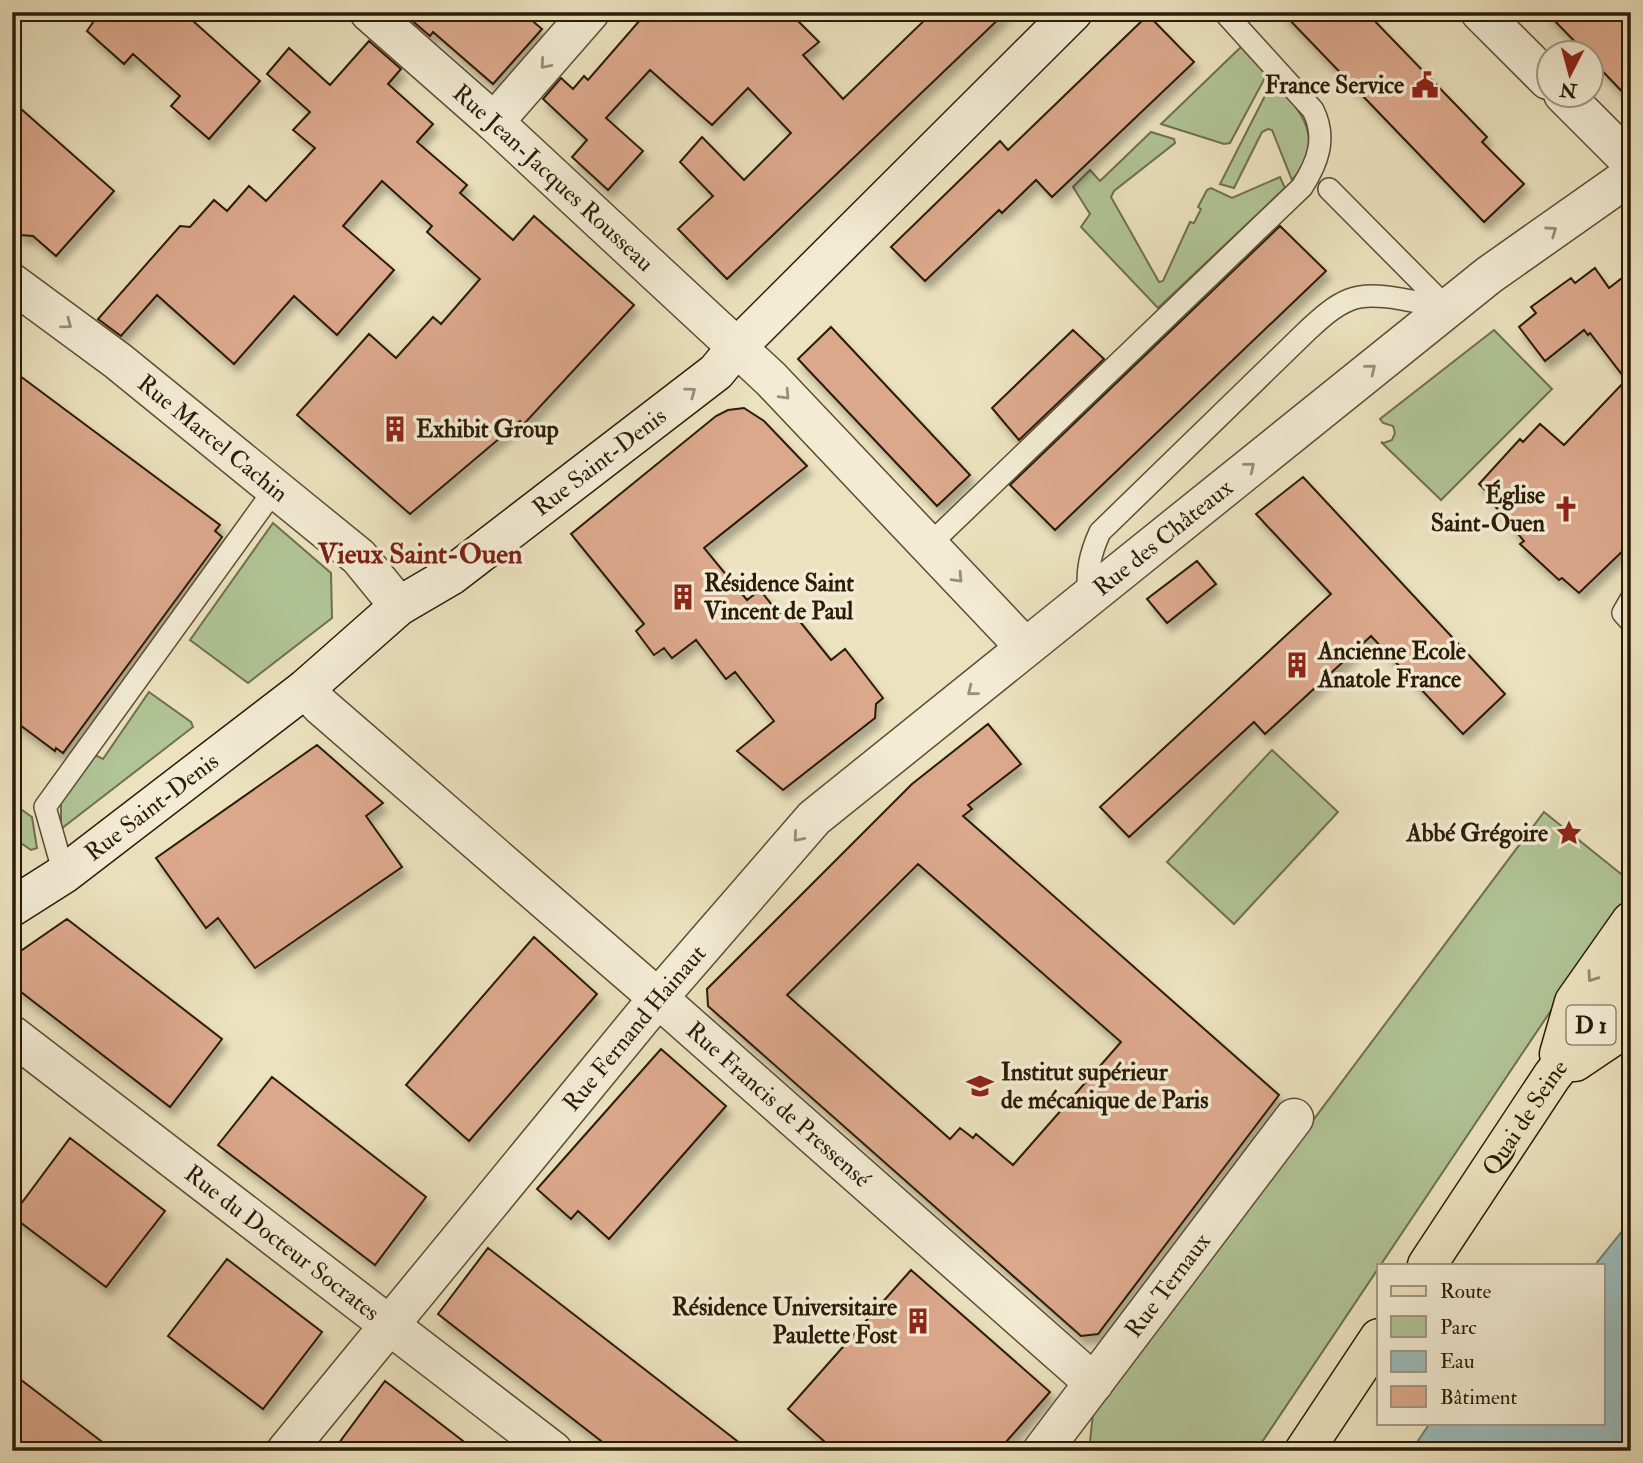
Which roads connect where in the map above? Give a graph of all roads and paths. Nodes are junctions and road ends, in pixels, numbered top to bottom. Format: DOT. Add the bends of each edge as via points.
graph roads {
  1 [pos="369,12"];
  2 [pos="590,12"];
  3 [pos="1073,12"];
  4 [pos="1224,12"];
  5 [pos="1480,12"];
  6 [pos="1534,65"];
  7 [pos="1577,108"];
  8 [pos="494,122"];
  9 [pos="1631,162"];
  10 [pos="1631,175"];
  11 [pos="1329,189"];
  12 [pos="12,283"];
  13 [pos="1447,308"];
  14 [pos="736,348"];
  15 [pos="275,489"];
  16 [pos="928,546"];
  17 [pos="1089,596"];
  18 [pos="1631,599"];
  19 [pos="399,606"];
  20 [pos="1631,622"];
  21 [pos="1025,648"];
  22 [pos="305,689"];
  23 [pos="64,874"];
  24 [pos="12,907"];
  25 [pos="1631,921"];
  26 [pos="1631,975"];
  27 [pos="658,998"];
  28 [pos="1631,1020"];
  29 [pos="12,1035"];
  30 [pos="1552,1076"];
  31 [pos="1294,1118"];
  32 [pos="1428,1264"];
  33 [pos="390,1325"];
  34 [pos="1377,1341"];
  35 [pos="1094,1383"];
  36 [pos="286,1451"];
  37 [pos="553,1451"];
  38 [pos="1042,1451"];
  39 [pos="1304,1451"];
  1 -- 8 [label="street, Rue Jean-Jacques Rousseau"];
  2 -- 8 [label="street, one-way"];
  3 -- 14 [label="street, Rue Saint-Denis"];
  4 -- 16 [label="lane" via="1314,110 1321,136 1317,163 1302,187"];
  5 -- 6 [label="street"];
  7 -- 9 [label="street"];
  8 -- 14 [label="street, Rue Jean-Jacques Rousseau"];
  13 -- 10 [label="street, Rue des Châteaux, one-way"];
  11 -- 13 [label="lane"];
  12 -- 15 [label="street, Rue Marcel Cachin, one-way" via="118,361"];
  17 -- 13 [label="street, Rue des Châteaux, one-way"];
  13 -- 17 [label="lane" via="1371,295 1333,309 1100,531 1091,550"];
  14 -- 16 [label="street, one-way"];
  19 -- 14 [label="street, Rue Saint-Denis, one-way" via="452,575 716,373"];
  15 -- 19 [label="street, Rue Marcel Cachin" via="359,556"];
  15 -- 23 [label="lane" via="45,807"];
  16 -- 21 [label="street, one-way"];
  17 -- 21 [label="street, Rue des Châteaux"];
  18 -- 20 [label="lane" via="1623,613"];
  19 -- 22 [label="street, Rue Saint-Denis"];
  21 -- 27 [label="street, Rue Fernand Hainaut, one-way" via="814,818"];
  22 -- 23 [label="street, Rue Saint-Denis"];
  22 -- 27 [label="street, Rue Francis de Pressensé"];
  23 -- 24 [label="street, Rue Saint-Denis"];
  25 -- 30 [label="main road, one-way" via="1574,1002"];
  26 -- 30 [label="main road, Quai de Seine / D 1"];
  27 -- 33 [label="street, Rue Fernand Hainaut"];
  27 -- 35 [label="street, Rue Francis de Pressensé"];
  28 -- 30 [label="main road"];
  29 -- 33 [label="street, Rue du Docteur Socrates"];
  30 -- 32 [label="main road, Quai de Seine"];
  31 -- 35 [label="street, Rue Ternaux"];
  33 -- 36 [label="street, Rue Fernand Hainaut"];
  33 -- 37 [label="street, Rue du Docteur Socrates"];
  34 -- 39 [label="main road"];
  35 -- 38 [label="street, Rue Ternaux"];
}
